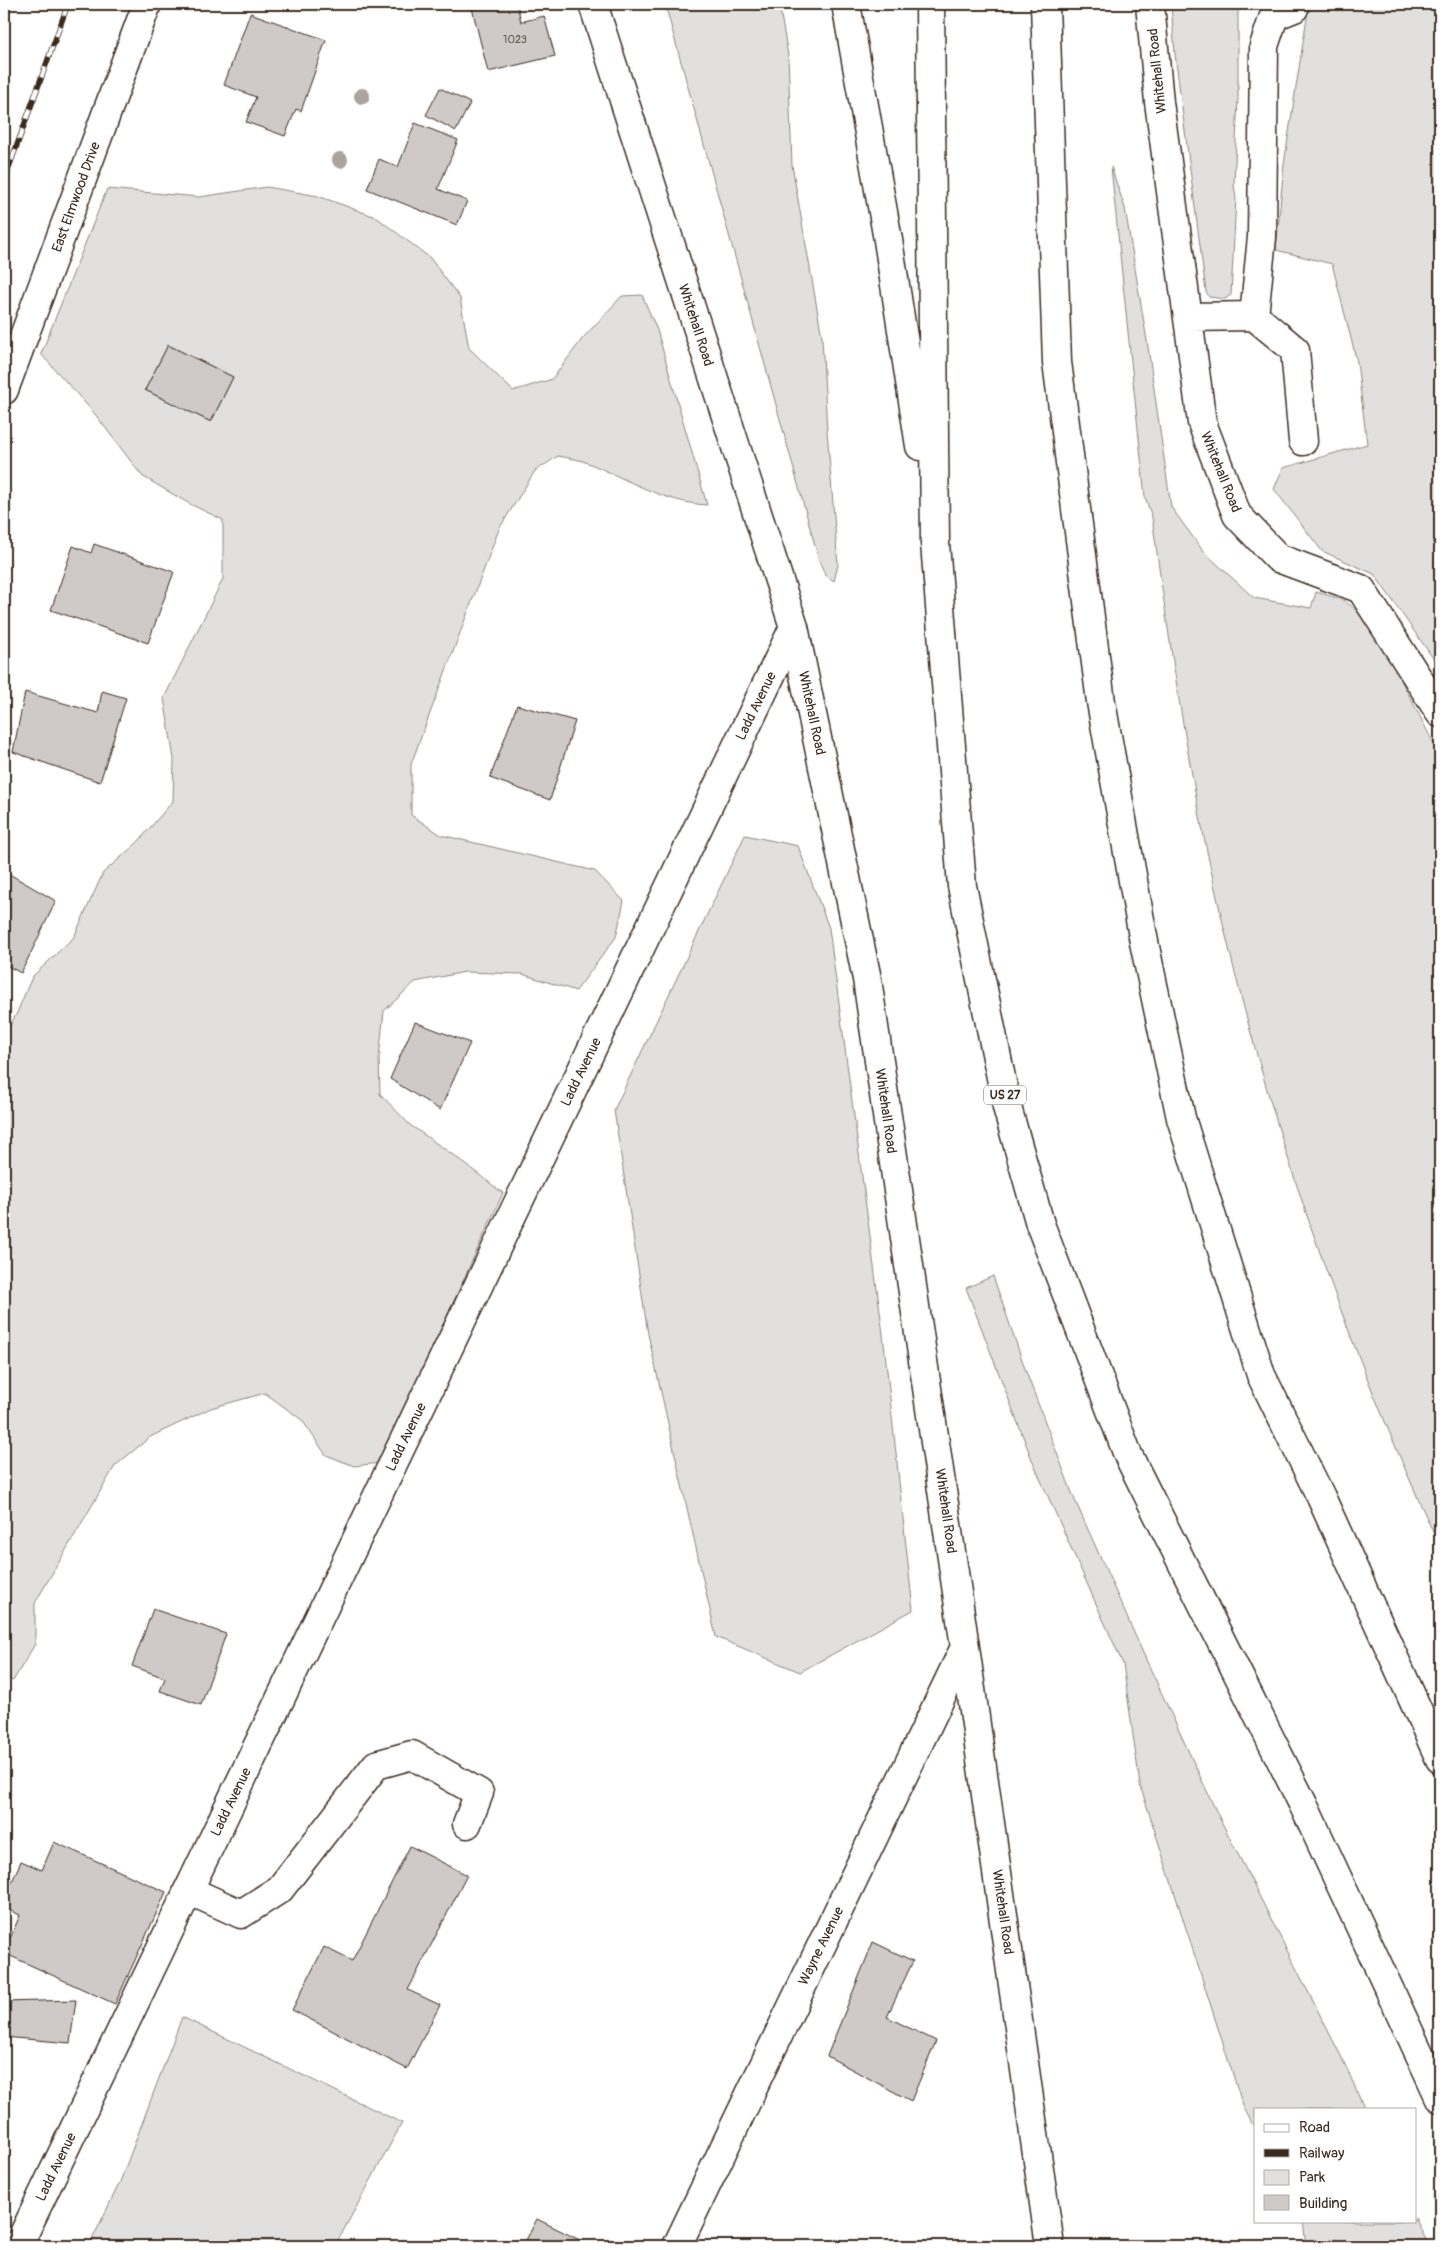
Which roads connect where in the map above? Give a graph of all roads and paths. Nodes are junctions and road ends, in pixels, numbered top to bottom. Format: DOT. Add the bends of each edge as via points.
graph roads {
  1 [pos="148,4"];
  2 [pos="593,4"];
  3 [pos="846,4"];
  4 [pos="930,4"];
  5 [pos="1045,4"];
  6 [pos="1150,4"];
  7 [pos="1295,4"];
  8 [pos="1254,316"];
  9 [pos="1188,317"];
  10 [pos="4,390"];
  11 [pos="1303,442"];
  12 [pos="935,543"];
  13 [pos="794,627"];
  14 [pos="1440,712"];
  15 [pos="966,1646"];
  16 [pos="1440,1759"];
  17 [pos="467,1824"];
  18 [pos="188,1890"];
  19 [pos="1440,2098"];
  20 [pos="18,2246"];
  21 [pos="677,2246"];
  22 [pos="1050,2246"];
  1 -- 10 [label="main road, East Elmwood Drive"];
  2 -- 13 [label="main road, Whitehall Road"];
  3 -- 12 [label="main road" via="888,240"];
  4 -- 12 [label="main road, US 27"];
  5 -- 16 [label="main road" via="1057,362 1100,702 1180,1118 1260,1375 1321,1497"];
  6 -- 9 [label="main road, Whitehall Road" via="1159,102"];
  7 -- 8 [label="main road" via="1294,8 1274,16 1264,46 1262,237"];
  8 -- 9 [label="main road"];
  8 -- 11 [label="main road" via="1295,350"];
  9 -- 14 [label="main road, Whitehall Road" via="1202,423 1237,515 1278,558 1361,589"];
  12 -- 19 [label="main road, US 27" via="962,886 1007,1107 1040,1224 1128,1455 1303,1804"];
  13 -- 15 [label="main road, Whitehall Road" via="867,979"];
  13 -- 18 [label="main road, Ladd Avenue"];
  15 -- 21 [label="main road, Wayne Avenue"];
  15 -- 22 [label="main road, Whitehall Road"];
  17 -- 18 [label="main road" via="479,1793 412,1755 376,1765 280,1889 241,1914"];
  18 -- 20 [label="main road, Ladd Avenue"];
}
